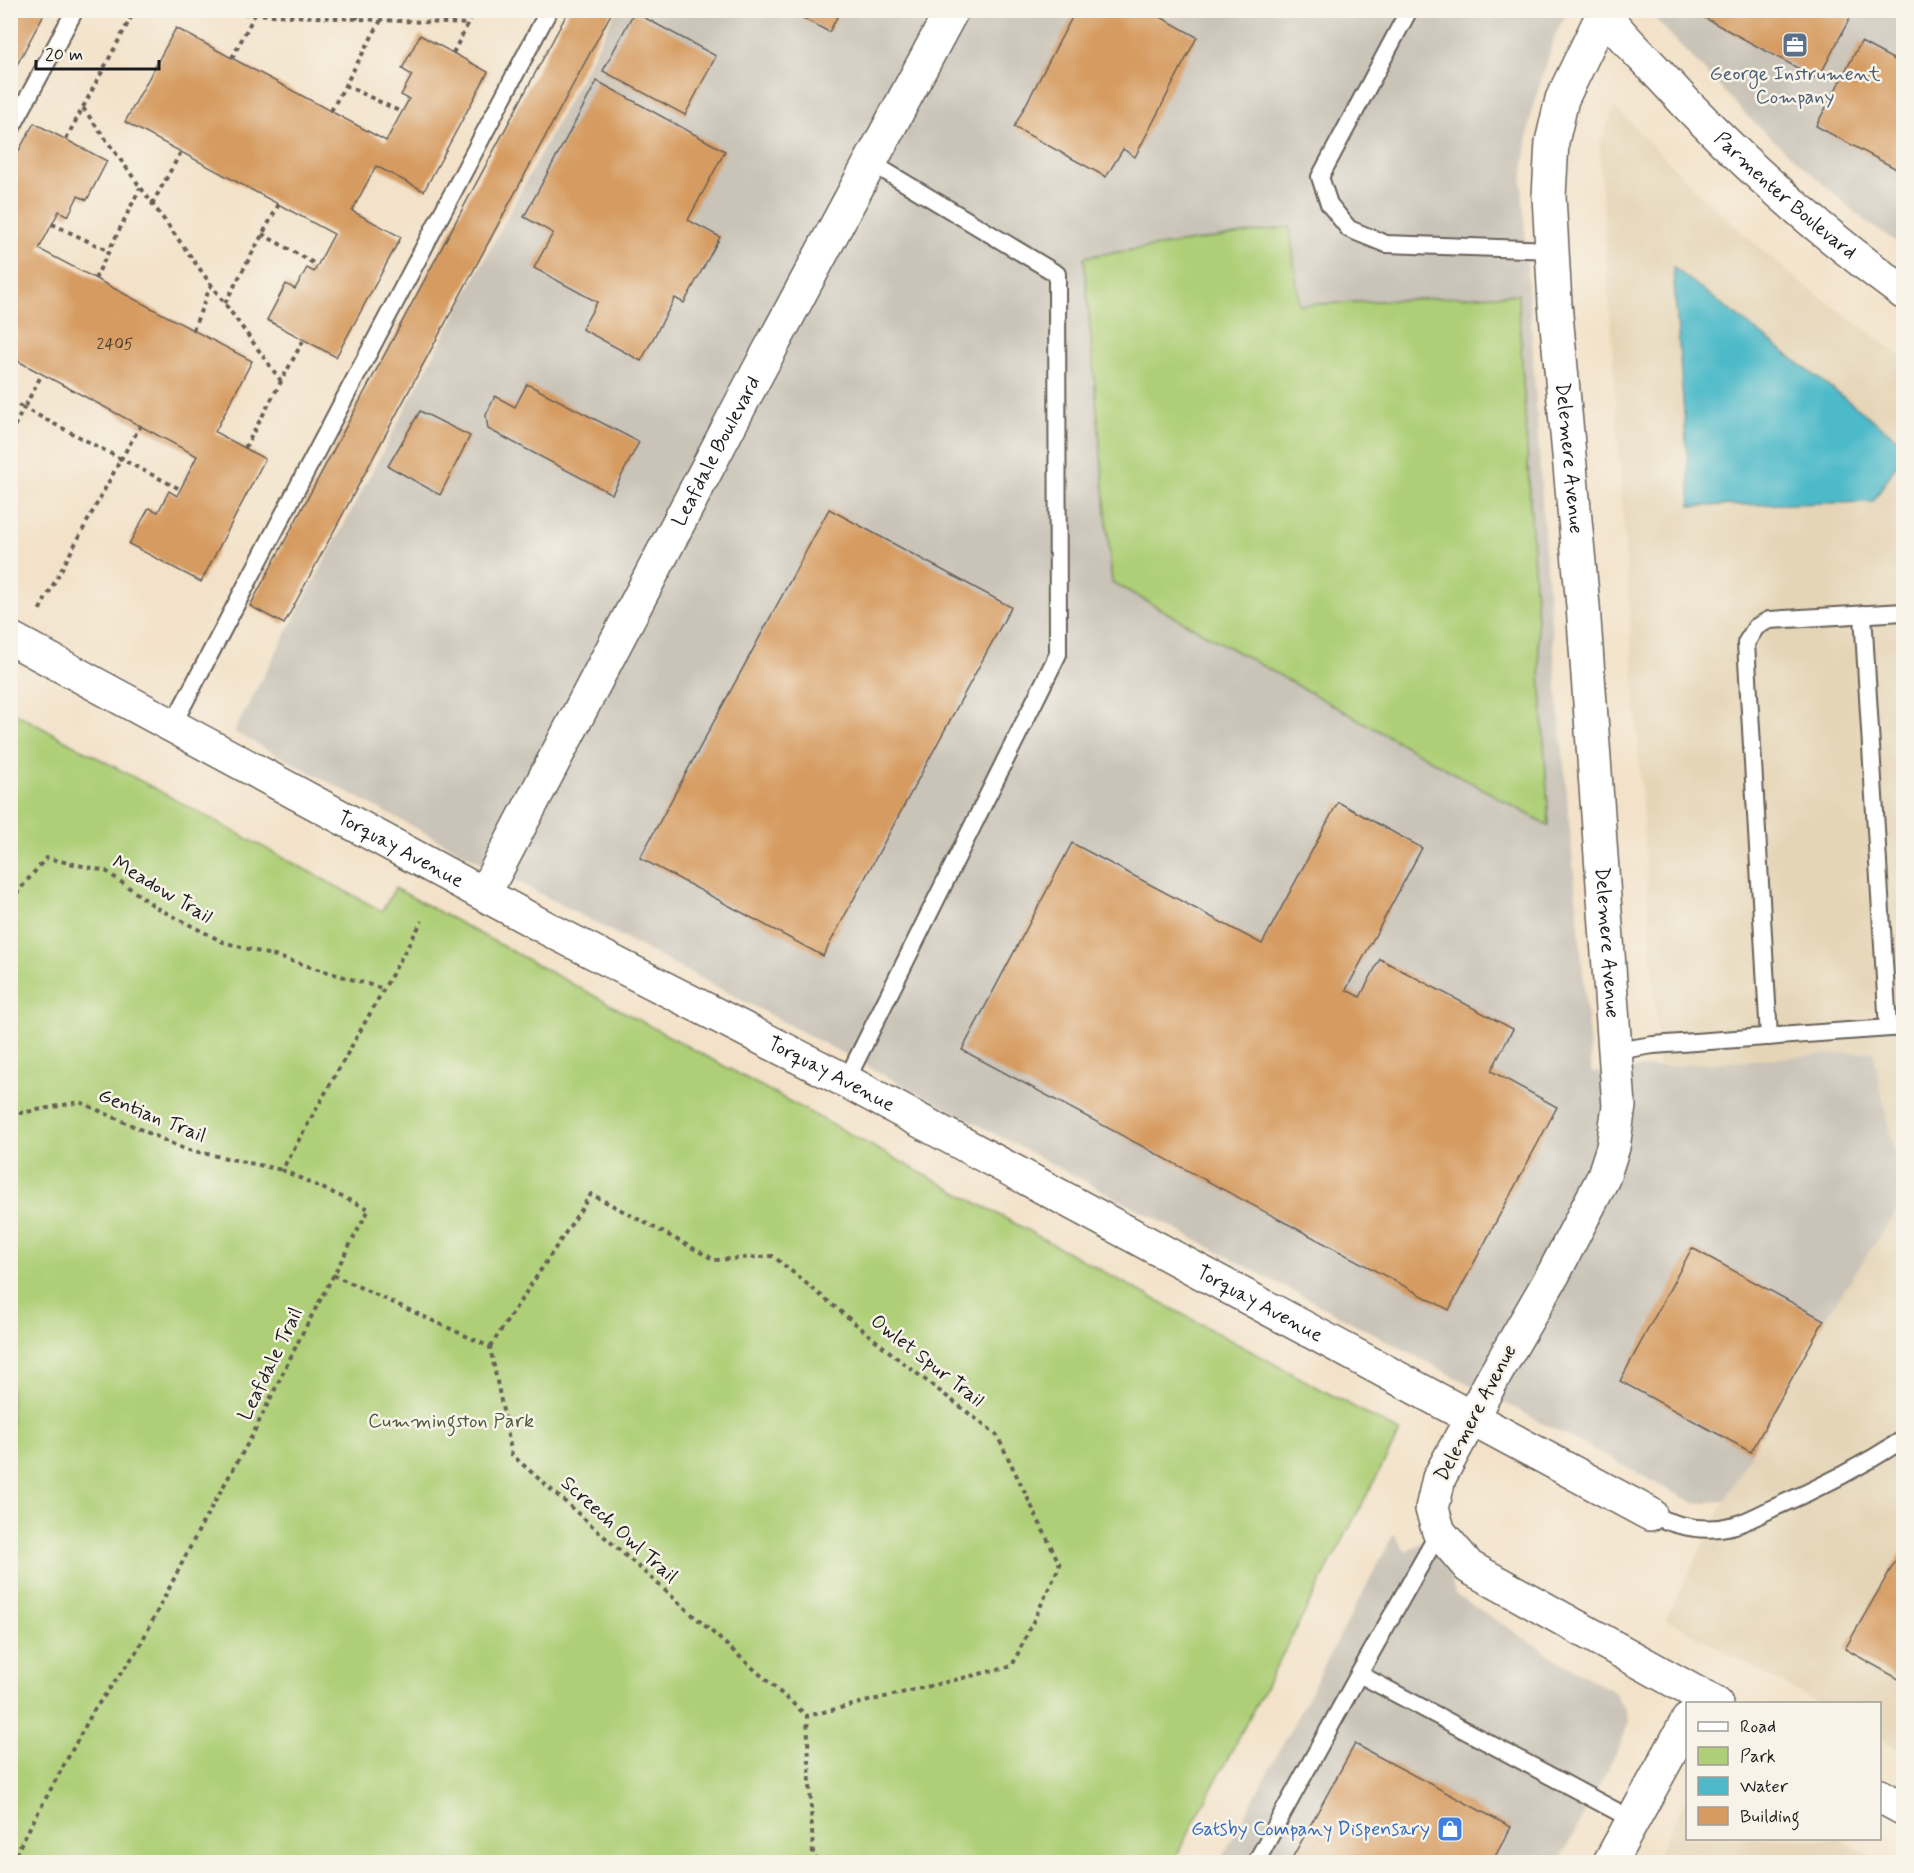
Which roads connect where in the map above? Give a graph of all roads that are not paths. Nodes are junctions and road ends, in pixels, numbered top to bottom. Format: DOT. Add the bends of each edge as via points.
graph roads {
  1 [pos="75,10"];
  2 [pos="549,10"];
  3 [pos="952,10"];
  4 [pos="1409,10"];
  5 [pos="1603,12"];
  6 [pos="10,131"];
  7 [pos="870,162"];
  8 [pos="1553,250"];
  9 [pos="1904,293"];
  10 [pos="1904,612"];
  11 [pos="1863,614"];
  12 [pos="16,641"];
  13 [pos="172,726"];
  14 [pos="484,894"];
  15 [pos="1896,1028"];
  16 [pos="1769,1037"];
  17 [pos="1616,1051"];
  18 [pos="846,1081"];
  19 [pos="1471,1419"];
  20 [pos="1904,1439"];
  21 [pos="1650,1514"];
  22 [pos="1439,1532"];
  23 [pos="1359,1674"];
  24 [pos="1694,1702"];
  25 [pos="1686,1731"];
  26 [pos="1881,1797"];
  27 [pos="1904,1809"];
  28 [pos="1633,1820"];
  29 [pos="1256,1863"];
  30 [pos="1610,1863"];
  1 -- 6 [label="lane"];
  2 -- 13 [label="lane"];
  3 -- 7 [label="street, Leafdale Boulevard"];
  4 -- 8 [label="lane" via="1320,177 1329,204 1349,229 1386,244"];
  5 -- 8 [label="street, Delemere Avenue" via="1562,99 1552,142 1549,196"];
  5 -- 9 [label="street, Parmenter Boulevard" via="1734,153 1844,249"];
  7 -- 14 [label="street, Leafdale Boulevard"];
  7 -- 18 [label="lane" via="1058,274 1058,654"];
  8 -- 17 [label="street, Delemere Avenue"];
  10 -- 11 [label="lane"];
  11 -- 15 [label="lane"];
  11 -- 16 [label="lane" via="1769,620 1756,627 1746,643"];
  12 -- 13 [label="street, Torquay Avenue"];
  13 -- 14 [label="street, Torquay Avenue"];
  14 -- 18 [label="street, Torquay Avenue"];
  15 -- 16 [label="lane"];
  16 -- 17 [label="lane" via="1653,1044"];
  17 -- 19 [label="street, Delemere Avenue" via="1619,1106 1613,1147 1603,1178"];
  18 -- 19 [label="street, Torquay Avenue"];
  19 -- 21 [label="street, Torquay Avenue"];
  19 -- 22 [label="street, Delemere Avenue" via="1439,1478 1431,1509"];
  20 -- 21 [label="lane" via="1810,1493 1735,1525 1689,1528"];
  22 -- 23 [label="lane"];
  22 -- 24 [label="street, Delemere Avenue" via="1469,1567"];
  23 -- 28 [label="lane"];
  23 -- 29 [label="lane"];
  25 -- 28 [label="street"];
  26 -- 27 [label="street"];
  28 -- 30 [label="street"];
}
